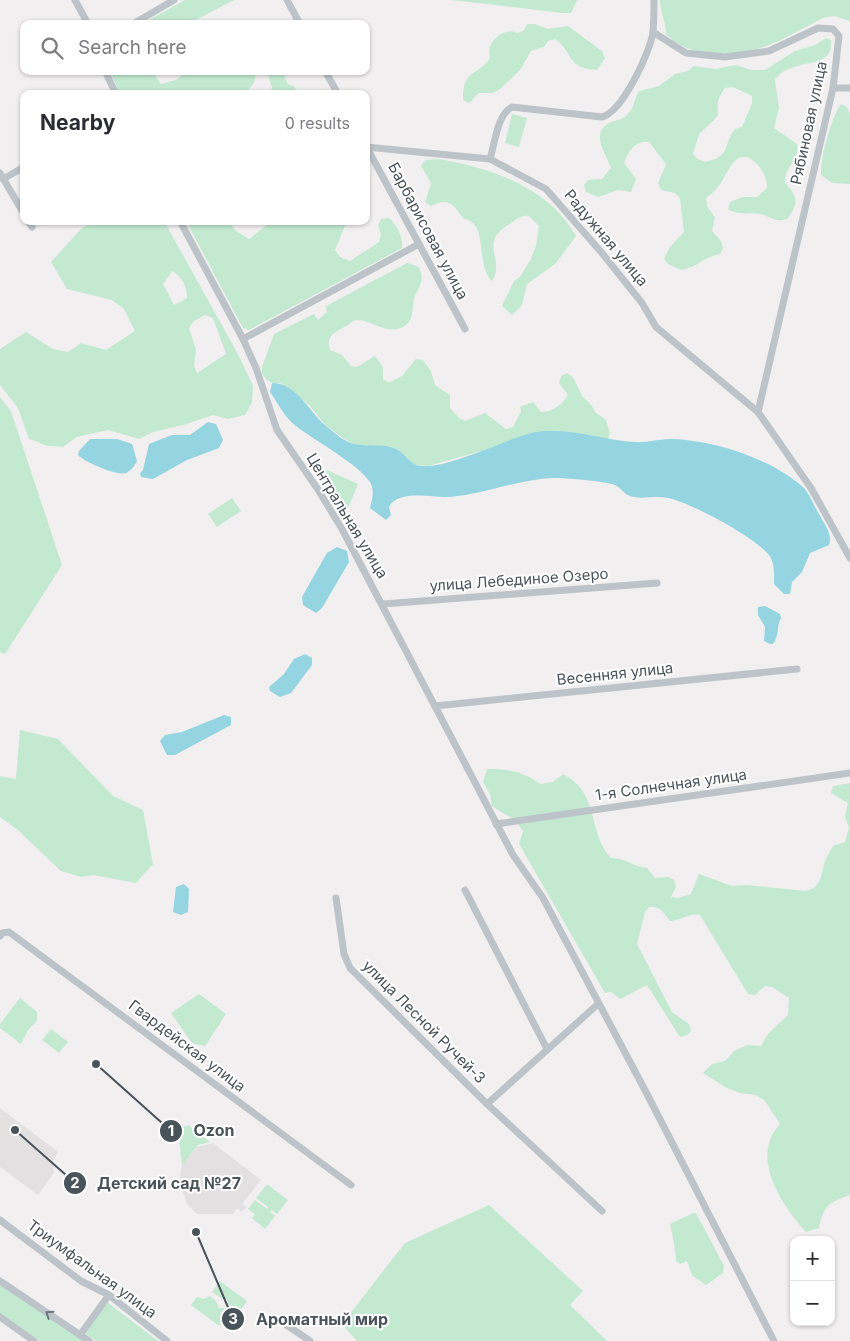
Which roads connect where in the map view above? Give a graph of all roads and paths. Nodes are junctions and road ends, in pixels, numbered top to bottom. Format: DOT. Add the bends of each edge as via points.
graph roads {
  1 [pos="75,0"];
  2 [pos="174,0"];
  3 [pos="287,0"];
  4 [pos="654,0"];
  5 [pos="86,20"];
  6 [pos="140,20"];
  7 [pos="298,20"];
  8 [pos="653,32"];
  9 [pos="107,75"];
  10 [pos="328,75"];
  11 [pos="833,88"];
  12 [pos="850,88"];
  13 [pos="114,90"];
  14 [pos="336,90"];
  15 [pos="370,146"];
  16 [pos="370,153"];
  17 [pos="490,159"];
  18 [pos="20,168"];
  19 [pos="2,176"];
  20 [pos="20,207"];
  21 [pos="182,225"];
  22 [pos="419,244"];
  23 [pos="465,329"];
  24 [pos="242,339"];
  25 [pos="758,412"];
  26 [pos="850,558"];
  27 [pos="657,583"];
  28 [pos="383,604"];
  29 [pos="797,669"];
  30 [pos="435,706"];
  31 [pos="850,773"];
  32 [pos="496,824"];
  33 [pos="465,890"];
  34 [pos="336,898"];
  35 [pos="3,934"];
  36 [pos="598,1004"];
  37 [pos="547,1049"];
  38 [pos="487,1104"];
  39 [pos="351,1185"];
  40 [pos="602,1212"];
  41 [pos="0,1220"];
  42 [pos="0,1281"];
  43 [pos="109,1295"];
  44 [pos="0,1317"];
  45 [pos="285,1324"];
  46 [pos="80,1335"];
  47 [pos="34,1341"];
  48 [pos="89,1341"];
  49 [pos="167,1341"];
  50 [pos="310,1341"];
  51 [pos="774,1341"];
  1 -- 5 [label="street"];
  2 -- 6 [label="street"];
  3 -- 7 [label="street"];
  4 -- 8 [label="street"];
  8 -- 11 [label="street, Рябиновая улица" via="686,53 725,57 769,51 818,28 832,29 840,41"];
  8 -- 17 [label="street" via="634,78 609,115 602,117 512,107 502,118"];
  9 -- 13 [label="street"];
  10 -- 14 [label="street"];
  11 -- 12 [label="street"];
  11 -- 25 [label="street, Рябиновая улица"];
  15 -- 17 [label="street, Радужная улица"];
  16 -- 22 [label="street, Барбарисовая улица"];
  17 -- 25 [label="street, Радужная улица" via="546,189 642,303 656,327"];
  18 -- 19 [label="street"];
  19 -- 20 [label="street"];
  21 -- 24 [label="street, Центральная улица"];
  22 -- 23 [label="street, Барбарисовая улица"];
  22 -- 24 [label="street"];
  24 -- 28 [label="street, Центральная улица" via="256,368 277,430 317,488"];
  25 -- 26 [label="street, Радужная улица" via="811,488"];
  27 -- 28 [label="street, улица Лебединое Озеро"];
  28 -- 30 [label="street, Центральная улица"];
  29 -- 30 [label="street, Весенняя улица"];
  30 -- 32 [label="street, Центральная улица"];
  31 -- 32 [label="street, 1-я Солнечная улица"];
  32 -- 36 [label="street, Центральная улица" via="513,855 544,898"];
  33 -- 37 [label="street"];
  34 -- 38 [label="street, улица Лесной Ручей-3" via="344,954 350,968"];
  35 -- 39 [label="street, Гвардейская улица" via="17,938"];
  36 -- 37 [label="street, улица Лесной Ручей-3"];
  36 -- 51 [label="street, Центральная улица"];
  37 -- 38 [label="street, улица Лесной Ручей-3"];
  38 -- 40 [label="street, улица Лесной Ручей-3"];
  41 -- 43 [label="street, Триумфальная улица" via="81,1281"];
  46 -- 42 [label="street, one-way"];
  43 -- 46 [label="street"];
  43 -- 49 [label="street, Триумфальная улица"];
  44 -- 47 [label="street"];
  45 -- 50 [label="street"];
  46 -- 48 [label="street"];
}
